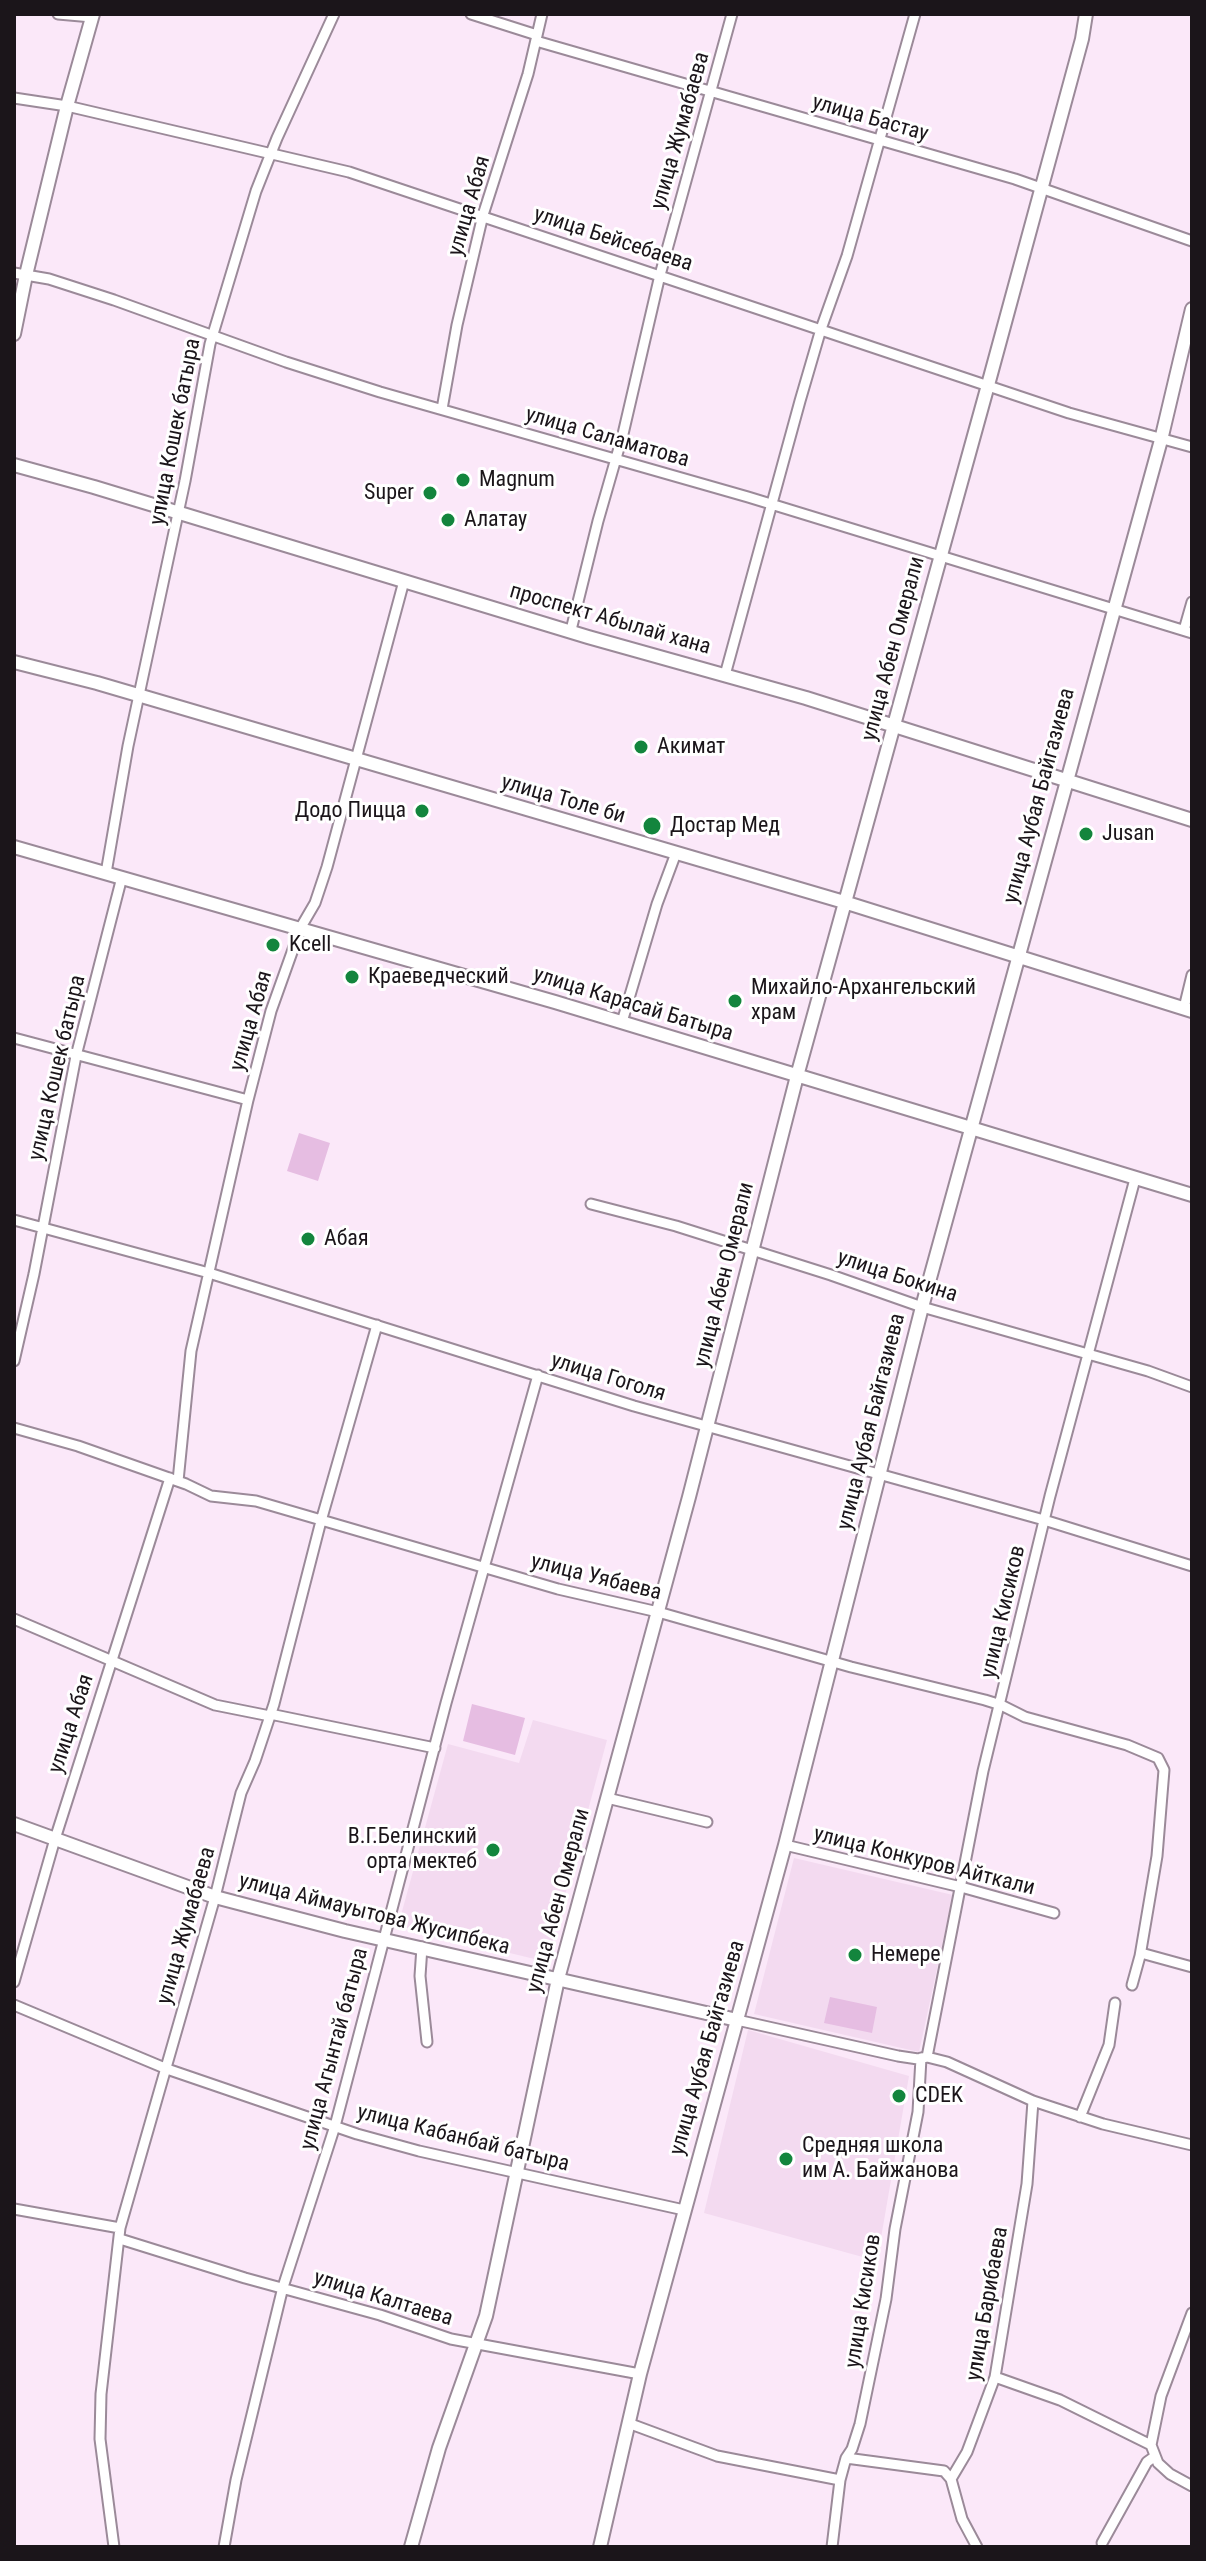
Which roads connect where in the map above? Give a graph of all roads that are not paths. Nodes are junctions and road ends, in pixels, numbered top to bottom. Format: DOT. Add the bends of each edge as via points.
graph roads {
  1 [pos="58,14"];
  2 [pos="334,14"];
  3 [pos="471,14"];
  4 [pos="542,14"];
  5 [pos="732,14"];
  6 [pos="915,14"];
  7 [pos="1086,14"];
  8 [pos="93,16"];
  9 [pos="536,38"];
  10 [pos="712,93"];
  11 [pos="14,98"];
  12 [pos="67,106"];
  13 [pos="879,140"];
  14 [pos="270,155"];
  15 [pos="1040,189"];
  16 [pos="483,215"];
  17 [pos="1192,241"];
  18 [pos="20,274"];
  19 [pos="660,275"];
  20 [pos="1192,309"];
  21 [pos="821,329"];
  22 [pos="14,334"];
  23 [pos="212,336"];
  24 [pos="988,385"];
  25 [pos="442,409"];
  26 [pos="1161,440"];
  27 [pos="1192,447"];
  28 [pos="617,460"];
  29 [pos="14,465"];
  30 [pos="773,505"];
  31 [pos="178,514"];
  32 [pos="939,556"];
  33 [pos="404,581"];
  34 [pos="1192,602"];
  35 [pos="1113,607"];
  36 [pos="571,630"];
  37 [pos="1188,632"];
  38 [pos="14,662"];
  39 [pos="725,675"];
  40 [pos="138,696"];
  41 [pos="895,726"];
  42 [pos="357,761"];
  43 [pos="1066,779"];
  44 [pos="1192,820"];
  45 [pos="14,847"];
  46 [pos="676,853"];
  47 [pos="106,873"];
  48 [pos="122,877"];
  49 [pos="844,902"];
  50 [pos="301,927"];
  51 [pos="1017,954"];
  52 [pos="1192,975"];
  53 [pos="1188,1010"];
  54 [pos="622,1022"];
  55 [pos="14,1038"];
  56 [pos="76,1056"];
  57 [pos="797,1076"];
  58 [pos="248,1100"];
  59 [pos="970,1129"];
  60 [pos="1135,1179"];
  61 [pos="1192,1195"];
  62 [pos="591,1204"];
  63 [pos="14,1220"];
  64 [pos="42,1228"];
  65 [pos="752,1250"];
  66 [pos="209,1273"];
  67 [pos="922,1307"];
  68 [pos="377,1325"];
  69 [pos="1087,1353"];
  70 [pos="14,1361"];
  71 [pos="538,1375"];
  72 [pos="1192,1387"];
  73 [pos="706,1426"];
  74 [pos="14,1428"];
  75 [pos="878,1475"];
  76 [pos="174,1480"];
  77 [pos="1044,1520"];
  78 [pos="321,1521"];
  79 [pos="1192,1566"];
  80 [pos="485,1567"];
  81 [pos="658,1612"];
  82 [pos="14,1619"];
  83 [pos="111,1660"];
  84 [pos="832,1660"];
  85 [pos="1001,1705"];
  86 [pos="270,1715"];
  87 [pos="435,1748"];
  88 [pos="607,1798"];
  89 [pos="707,1822"];
  90 [pos="14,1824"];
  91 [pos="55,1839"];
  92 [pos="785,1845"];
  93 [pos="961,1887"];
  94 [pos="215,1897"];
  95 [pos="1054,1913"];
  96 [pos="384,1938"];
  97 [pos="422,1947"];
  98 [pos="1141,1953"];
  99 [pos="1192,1967"];
  100 [pos="558,1979"];
  101 [pos="14,1982"];
  102 [pos="1132,1985"];
  103 [pos="1115,2003"];
  104 [pos="14,2005"];
  105 [pos="737,2020"];
  106 [pos="427,2042"];
  107 [pos="924,2058"];
  108 [pos="167,2069"];
  109 [pos="1033,2101"];
  110 [pos="1080,2117"];
  111 [pos="335,2126"];
  112 [pos="1192,2145"];
  113 [pos="516,2171"];
  114 [pos="14,2209"];
  115 [pos="684,2210"];
  116 [pos="120,2234"];
  117 [pos="283,2287"];
  118 [pos="1192,2313"];
  119 [pos="477,2343"];
  120 [pos="640,2374"];
  121 [pos="995,2377"];
  122 [pos="628,2423"];
  123 [pos="1151,2445"];
  124 [pos="1154,2457"];
  125 [pos="846,2458"];
  126 [pos="948,2475"];
  127 [pos="840,2480"];
  128 [pos="1192,2486"];
  129 [pos="1102,2543"];
  130 [pos="114,2547"];
  131 [pos="224,2547"];
  132 [pos="411,2547"];
  133 [pos="600,2547"];
  134 [pos="832,2547"];
  135 [pos="977,2547"];
  1 -- 8 [label="street"];
  2 -- 14 [label="street, улица Кошек батыра"];
  3 -- 9 [label="street, улица Бастау"];
  4 -- 9 [label="street, улица Абая"];
  5 -- 10 [label="street, улица Жумабаева"];
  6 -- 13 [label="street"];
  7 -- 15 [label="main road, улица Абен Омерали"];
  8 -- 12 [label="main road"];
  9 -- 10 [label="street, улица Бастау"];
  9 -- 16 [label="street, улица Абая"];
  10 -- 13 [label="street, улица Бастау"];
  10 -- 19 [label="street, улица Жумабаева"];
  11 -- 12 [label="street, улица Бейсебаева"];
  12 -- 14 [label="street, улица Бейсебаева"];
  12 -- 18 [label="main road"];
  13 -- 15 [label="street, улица Бастау"];
  13 -- 21 [label="street"];
  14 -- 16 [label="street, улица Бейсебаева" via="349,172"];
  14 -- 23 [label="street, улица Кошек батыра"];
  15 -- 17 [label="street, улица Бастау"];
  15 -- 24 [label="main road, улица Абен Омерали"];
  16 -- 19 [label="street, улица Бейсебаева"];
  16 -- 25 [label="street, улица Абая"];
  18 -- 22 [label="main road"];
  18 -- 23 [label="street, улица Саламатова" via="49,279"];
  19 -- 21 [label="street, улица Бейсебаева"];
  19 -- 28 [label="street, улица Жумабаева"];
  20 -- 26 [label="main road, улица Аубая Байгазиева"];
  21 -- 24 [label="street, улица Бейсебаева"];
  21 -- 30 [label="street"];
  23 -- 25 [label="street, улица Саламатова"];
  23 -- 31 [label="street, улица Кошек батыра"];
  24 -- 26 [label="street, улица Бейсебаева"];
  24 -- 32 [label="main road, улица Абен Омерали"];
  25 -- 28 [label="street, улица Саламатова"];
  26 -- 27 [label="street, улица Бейсебаева"];
  26 -- 35 [label="main road, улица Аубая Байгазиева"];
  28 -- 30 [label="street, улица Саламатова"];
  28 -- 36 [label="street, улица Жумабаева"];
  29 -- 31 [label="main road, проспект Абылай хана"];
  30 -- 32 [label="street, улица Саламатова"];
  30 -- 39 [label="street"];
  31 -- 33 [label="main road, проспект Абылай хана"];
  31 -- 40 [label="street, улица Кошек батыра"];
  32 -- 35 [label="street, улица Саламатова"];
  32 -- 41 [label="main road, улица Абен Омерали"];
  33 -- 36 [label="main road, проспект Абылай хана"];
  33 -- 42 [label="street, улица Абая"];
  34 -- 37 [label="street"];
  35 -- 37 [label="street, улица Саламатова"];
  35 -- 43 [label="main road, улица Аубая Байгазиева"];
  36 -- 39 [label="main road, проспект Абылай хана"];
  38 -- 40 [label="main road, улица Толе би"];
  39 -- 41 [label="main road, проспект Абылай хана"];
  40 -- 42 [label="main road, улица Толе би"];
  40 -- 47 [label="street, улица Кошек батыра"];
  41 -- 43 [label="main road, проспект Абылай хана"];
  41 -- 49 [label="main road, улица Абен Омерали"];
  42 -- 46 [label="main road, улица Толе би"];
  42 -- 50 [label="street, улица Абая" via="327,867"];
  43 -- 44 [label="main road, проспект Абылай хана"];
  43 -- 51 [label="main road, улица Аубая Байгазиева"];
  45 -- 47 [label="main road, улица Карасай Батыра"];
  46 -- 49 [label="main road, улица Толе би"];
  46 -- 54 [label="street"];
  47 -- 48 [label="main road, улица Карасай Батыра"];
  48 -- 50 [label="main road, улица Карасай Батыра"];
  48 -- 56 [label="street, улица Кошек батыра"];
  49 -- 51 [label="main road, улица Толе би"];
  49 -- 57 [label="main road, улица Абен Омерали"];
  50 -- 54 [label="main road, улица Карасай Батыра"];
  50 -- 58 [label="street, улица Абая" via="271,1011"];
  51 -- 53 [label="main road, улица Толе би"];
  51 -- 59 [label="main road, улица Аубая Байгазиева"];
  52 -- 53 [label="street"];
  54 -- 57 [label="main road, улица Карасай Батыра"];
  55 -- 56 [label="street"];
  56 -- 58 [label="street"];
  56 -- 64 [label="street, улица Кошек батыра"];
  57 -- 59 [label="main road, улица Карасай Батыра"];
  57 -- 65 [label="main road, улица Абен Омерали"];
  58 -- 66 [label="street, улица Абая"];
  59 -- 60 [label="main road, улица Карасай Батыра"];
  59 -- 67 [label="main road, улица Аубая Байгазиева"];
  60 -- 61 [label="main road, улица Карасай Батыра"];
  60 -- 69 [label="street, улица Кисиков"];
  62 -- 65 [label="street, улица Бокина"];
  63 -- 64 [label="street, улица Гоголя"];
  64 -- 66 [label="street, улица Гоголя"];
  64 -- 70 [label="street, улица Кошек батыра"];
  65 -- 67 [label="street, улица Бокина"];
  65 -- 73 [label="main road, улица Абен Омерали"];
  66 -- 68 [label="street, улица Гоголя"];
  66 -- 76 [label="street, улица Абая" via="189,1365"];
  67 -- 69 [label="street, улица Бокина"];
  67 -- 75 [label="main road, улица Аубая Байгазиева"];
  68 -- 71 [label="street, улица Гоголя"];
  68 -- 78 [label="street, улица Жумабаева"];
  69 -- 72 [label="street, улица Бокина"];
  69 -- 77 [label="street, улица Кисиков"];
  71 -- 73 [label="street, улица Гоголя"];
  71 -- 80 [label="street, улица Агынтай батыра"];
  73 -- 75 [label="street, улица Гоголя"];
  73 -- 81 [label="main road, улица Абен Омерали"];
  74 -- 76 [label="street, улица Уябаева"];
  75 -- 77 [label="street, улица Гоголя"];
  75 -- 84 [label="main road, улица Аубая Байгазиева"];
  76 -- 78 [label="street, улица Уябаева" via="211,1496 256,1501"];
  76 -- 83 [label="street, улица Абая"];
  77 -- 79 [label="street, улица Гоголя"];
  77 -- 85 [label="street, улица Кисиков"];
  78 -- 80 [label="street, улица Уябаева"];
  78 -- 86 [label="street, улица Жумабаева"];
  80 -- 81 [label="street, улица Уябаева"];
  80 -- 87 [label="street, улица Агынтай батыра"];
  81 -- 84 [label="street, улица Уябаева"];
  81 -- 88 [label="main road, улица Абен Омерали"];
  82 -- 83 [label="street"];
  83 -- 86 [label="street" via="215,1705"];
  83 -- 91 [label="street, улица Абая"];
  84 -- 85 [label="street, улица Уябаева"];
  84 -- 92 [label="main road, улица Аубая Байгазиева"];
  85 -- 93 [label="street, улица Кисиков"];
  85 -- 98 [label="street, улица Уябаева" via="1158,1758 1164,1770 1157,1856"];
  86 -- 87 [label="street"];
  86 -- 94 [label="street, улица Жумабаева" via="241,1793"];
  87 -- 96 [label="street, улица Агынтай батыра"];
  88 -- 89 [label="street"];
  88 -- 100 [label="main road, улица Абен Омерали"];
  90 -- 91 [label="main road, улица Аймауытова Жусипбека"];
  91 -- 94 [label="main road, улица Аймауытова Жусипбека"];
  91 -- 101 [label="street, улица Абая"];
  92 -- 93 [label="street, улица Конкуров Айткали"];
  92 -- 105 [label="main road, улица Аубая Байгазиева"];
  93 -- 95 [label="street, улица Конкуров Айткали"];
  93 -- 107 [label="street, улица Кисиков"];
  94 -- 96 [label="main road, улица Аймауытова Жусипбека"];
  94 -- 108 [label="street, улица Жумабаева"];
  96 -- 97 [label="main road, улица Аймауытова Жусипбека"];
  96 -- 111 [label="street, улица Агынтай батыра"];
  97 -- 100 [label="main road, улица Аймауытова Жусипбека"];
  97 -- 106 [label="street"];
  98 -- 99 [label="street"];
  98 -- 102 [label="street"];
  100 -- 105 [label="main road, улица Аймауытова Жусипбека"];
  100 -- 113 [label="main road, улица Абен Омерали"];
  103 -- 110 [label="street" via="1109,2045"];
  104 -- 108 [label="street, улица Кабанбай батыра"];
  105 -- 107 [label="street, улица Аймауытова Жусипбека"];
  105 -- 115 [label="main road, улица Аубая Байгазиева"];
  107 -- 109 [label="street, улица Аймауытова Жусипбека" via="947,2062"];
  107 -- 125 [label="street, улица Кисиков" via="886,2299 860,2424"];
  108 -- 111 [label="street, улица Кабанбай батыра"];
  108 -- 116 [label="street, улица Жумабаева"];
  109 -- 110 [label="street, улица Аймауытова Жусипбека"];
  109 -- 121 [label="street, улица Барибаева" via="1027,2184"];
  110 -- 112 [label="street, улица Аймауытова Жусипбека"];
  111 -- 113 [label="street, улица Кабанбай батыра"];
  111 -- 117 [label="street, улица Агынтай батыра"];
  113 -- 115 [label="street, улица Кабанбай батыра"];
  113 -- 119 [label="main road, улица Абен Омерали"];
  114 -- 116 [label="street, улица Калтаева"];
  115 -- 120 [label="main road, улица Аубая Байгазиева"];
  116 -- 117 [label="street, улица Калтаева"];
  116 -- 130 [label="street, улица Жумабаева" via="100,2439"];
  117 -- 119 [label="street, улица Калтаева"];
  117 -- 131 [label="street, улица Агынтай батыра"];
  118 -- 123 [label="street" via="1161,2396"];
  119 -- 120 [label="street, улица Калтаева"];
  119 -- 132 [label="main road, улица Абен Омерали"];
  120 -- 122 [label="main road, улица Аубая Байгазиева"];
  121 -- 123 [label="street" via="1060,2400"];
  121 -- 126 [label="street, улица Барибаева" via="962,2464"];
  122 -- 127 [label="street" via="717,2456"];
  122 -- 133 [label="main road, улица Аубая Байгазиева"];
  123 -- 124 [label="street"];
  124 -- 128 [label="street"];
  124 -- 129 [label="street"];
  125 -- 126 [label="street"];
  125 -- 127 [label="street, улица Кисиков"];
  126 -- 135 [label="street"];
  127 -- 134 [label="street, улица Кисиков"];
}
